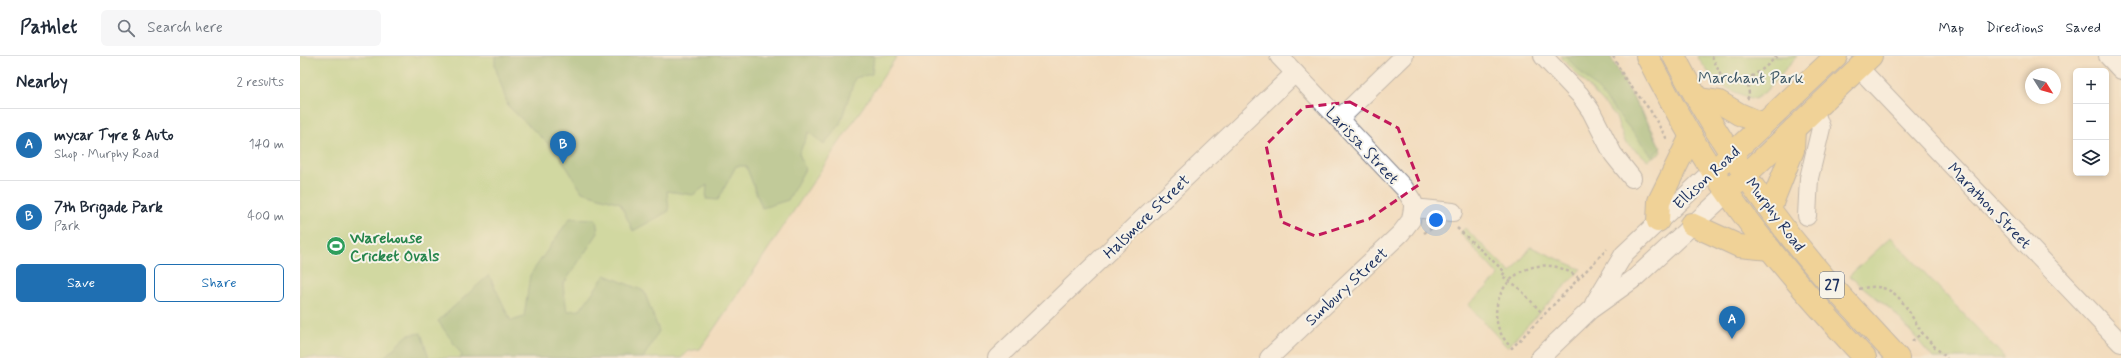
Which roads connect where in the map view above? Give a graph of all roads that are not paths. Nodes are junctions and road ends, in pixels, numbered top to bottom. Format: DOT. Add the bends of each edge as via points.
graph roads {
  1 [pos="1279,56"];
  2 [pos="1404,56"];
  3 [pos="1543,56"];
  4 [pos="1646,56"];
  5 [pos="1674,56"];
  6 [pos="1836,56"];
  7 [pos="2108,56"];
  8 [pos="1865,62"];
  9 [pos="2121,70"];
  10 [pos="1295,73"];
  11 [pos="1698,99"];
  12 [pos="1814,110"];
  13 [pos="1338,118"];
  14 [pos="1763,124"];
  15 [pos="1794,129"];
  16 [pos="1691,136"];
  17 [pos="1732,153"];
  18 [pos="1712,171"];
  19 [pos="1746,174"];
  20 [pos="1632,178"];
  21 [pos="1727,193"];
  22 [pos="1413,208"];
  23 [pos="1770,208"];
  24 [pos="1807,216"];
  25 [pos="1453,219"];
  26 [pos="1658,221"];
  27 [pos="1691,224"];
  28 [pos="1770,249"];
  29 [pos="1590,310"];
  30 [pos="2121,343"];
  31 [pos="1005,355"];
  32 [pos="1269,358"];
  33 [pos="1540,358"];
  34 [pos="1865,358"];
  35 [pos="1898,358"];
  1 -- 10 [label="street, Larissa Street"];
  2 -- 13 [label="street"];
  3 -- 20 [label="street" via="1580,95 1614,154"];
  4 -- 16 [label="main road, Murphy Road"];
  5 -- 11 [label="main road, Murphy Road"];
  6 -- 14 [label="main road, Ellison Road"];
  7 -- 9 [label="street"];
  8 -- 12 [label="main road, Ellison Road"];
  8 -- 30 [label="street, Marathon Street"];
  10 -- 13 [label="street, Larissa Street"];
  10 -- 31 [label="street, Halsmere Street"];
  11 -- 14 [label="main road" via="1719,102"];
  11 -- 17 [label="main road, Murphy Road"];
  12 -- 15 [label="main road, Ellison Road"];
  12 -- 24 [label="street" via="1821,128 1809,178"];
  13 -- 22 [label="street, Larissa Street" via="1406,191 1413,202"];
  14 -- 17 [label="main road, Ellison Road"];
  15 -- 19 [label="main road, Ellison Road"];
  15 -- 23 [label="main road" via="1793,150"];
  16 -- 18 [label="main road, Murphy Road"];
  16 -- 26 [label="main road" via="1659,200"];
  17 -- 18 [label="main road, Ellison Road"];
  17 -- 19 [label="main road, Murphy Road / 27"];
  18 -- 21 [label="main road, Murphy Road / 27"];
  18 -- 26 [label="street, Ellison Road"];
  19 -- 21 [label="main road, Ellison Road"];
  19 -- 23 [label="main road, Murphy Road / 27"];
  21 -- 27 [label="street, Ellison Road"];
  21 -- 28 [label="main road, Murphy Road / 27"];
  22 -- 25 [label="street"];
  22 -- 32 [label="street, Sunbury Street" via="1410,220 1401,233"];
  23 -- 35 [label="main road, Murphy Road / 27" via="1825,277"];
  26 -- 29 [label="street, Ellison Road" via="1624,254"];
  27 -- 28 [label="main road" via="1739,246"];
  27 -- 29 [label="street, Ellison Road" via="1635,278"];
  28 -- 34 [label="main road, Murphy Road / 27"];
  29 -- 33 [label="street, Ellison Road"];
}
